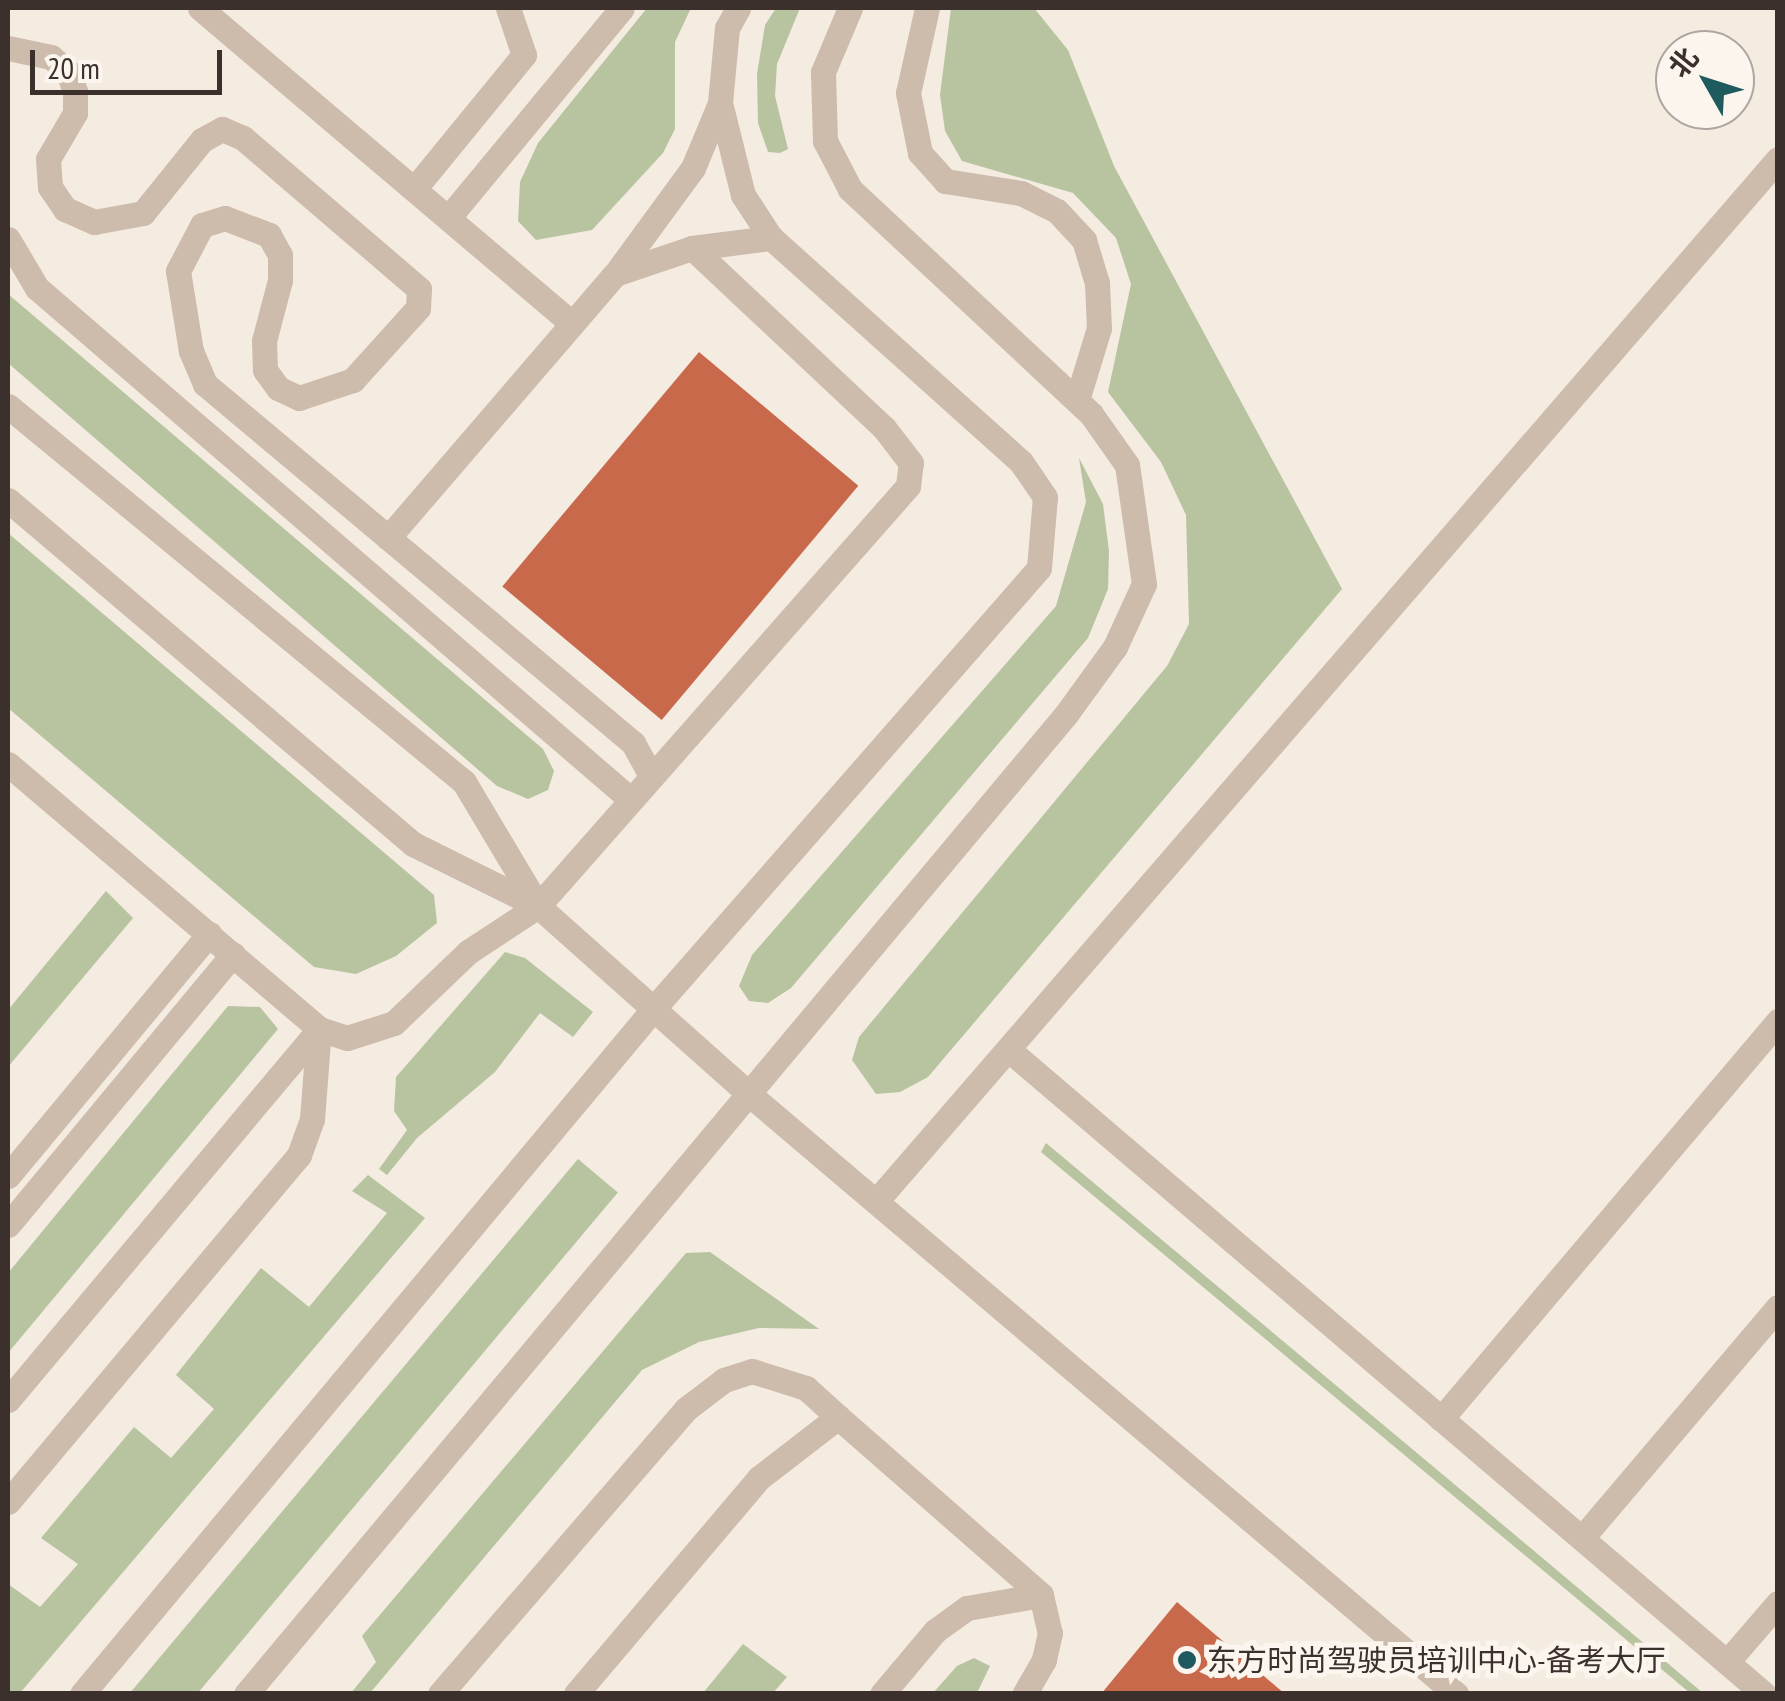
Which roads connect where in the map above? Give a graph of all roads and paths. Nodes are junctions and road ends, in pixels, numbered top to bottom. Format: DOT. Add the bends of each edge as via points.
graph roads {
  1 [pos="508,8"];
  2 [pos="622,8"];
  3 [pos="738,8"];
  4 [pos="850,8"];
  5 [pos="927,8"];
  6 [pos="212,11"];
  7 [pos="8,48"];
  8 [pos="720,103"];
  9 [pos="1778,158"];
  10 [pos="415,188"];
  11 [pos="449,217"];
  12 [pos="771,238"];
  13 [pos="8,239"];
  14 [pos="692,248"];
  15 [pos="8,264"];
  16 [pos="615,274"];
  17 [pos="37,288"];
  18 [pos="572,324"];
  19 [pos="1077,400"];
  20 [pos="8,406"];
  21 [pos="8,500"];
  22 [pos="388,538"];
  23 [pos="8,764"];
  24 [pos="651,775"];
  25 [pos="630,799"];
  26 [pos="538,906"];
  27 [pos="210,934"];
  28 [pos="233,954"];
  29 [pos="654,1007"];
  30 [pos="1778,1021"];
  31 [pos="320,1029"];
  32 [pos="1009,1050"];
  33 [pos="750,1096"];
  34 [pos="8,1176"];
  35 [pos="878,1198"];
  36 [pos="8,1224"];
  37 [pos="1778,1307"];
  38 [pos="8,1400"];
  39 [pos="838,1417"];
  40 [pos="1441,1419"];
  41 [pos="8,1502"];
  42 [pos="1582,1538"];
  43 [pos="1040,1595"];
  44 [pos="1778,1602"];
  45 [pos="1727,1662"];
  46 [pos="82,1694"];
  47 [pos="246,1694"];
  48 [pos="440,1694"];
  49 [pos="576,1694"];
  50 [pos="882,1694"];
  51 [pos="1024,1694"];
  52 [pos="1456,1694"];
  53 [pos="1764,1694"];
  1 -- 10 [label="street" via="524,55"];
  2 -- 11 [label="street"];
  3 -- 8 [label="street" via="727,28"];
  4 -- 19 [label="street" via="822,72 825,141 850,190"];
  5 -- 19 [label="street" via="908,93 920,153 946,181 1021,193 1057,211 1084,240 1097,283 1099,328"];
  6 -- 10 [label="street"];
  7 -- 22 [label="street" via="51,58 75,90 75,113 48,159 50,187 66,209 94,222 143,213 202,140 222,129 243,138 420,289 418,308 353,380 299,398 278,388 265,370 264,341 280,280 280,256 269,235 225,218 202,225 178,271 205,384"];
  8 -- 12 [label="street" via="743,195"];
  8 -- 16 [label="street" via="693,168"];
  9 -- 32 [label="street"];
  10 -- 11 [label="street"];
  11 -- 18 [label="street"];
  12 -- 14 [label="street"];
  12 -- 29 [label="street" via="990,429 1045,496 1047,533 1039,568"];
  13 -- 17 [label="street"];
  14 -- 16 [label="street"];
  14 -- 24 [label="street" via="884,428 910,463 908,486 680,751"];
  15 -- 17 [label="street"];
  16 -- 18 [label="street"];
  17 -- 25 [label="street"];
  18 -- 22 [label="street"];
  19 -- 33 [label="street" via="1127,464 1138,513 1144,584 1115,646"];
  20 -- 26 [label="street" via="464,782"];
  21 -- 26 [label="street" via="413,844"];
  22 -- 24 [label="street" via="633,743"];
  23 -- 27 [label="street"];
  24 -- 25 [label="street"];
  25 -- 26 [label="street"];
  26 -- 29 [label="street"];
  26 -- 31 [label="street" via="468,952 394,1023 347,1038"];
  27 -- 28 [label="street"];
  27 -- 34 [label="street"];
  28 -- 31 [label="street"];
  28 -- 36 [label="street"];
  29 -- 33 [label="street"];
  29 -- 46 [label="street"];
  30 -- 40 [label="street"];
  31 -- 38 [label="street"];
  31 -- 41 [label="street" via="312,1119 299,1155"];
  32 -- 35 [label="street"];
  32 -- 40 [label="street"];
  33 -- 35 [label="street"];
  33 -- 47 [label="street"];
  35 -- 52 [label="street"];
  37 -- 42 [label="street"];
  39 -- 43 [label="street"];
  39 -- 48 [label="street" via="781,1375 752,1371 724,1380 628,1469"];
  39 -- 49 [label="street" via="759,1478"];
  40 -- 42 [label="street"];
  42 -- 45 [label="street"];
  43 -- 50 [label="street" via="967,1608 935,1631"];
  43 -- 51 [label="street" via="1050,1633 1044,1660"];
  44 -- 45 [label="street"];
  45 -- 53 [label="street"];
}
